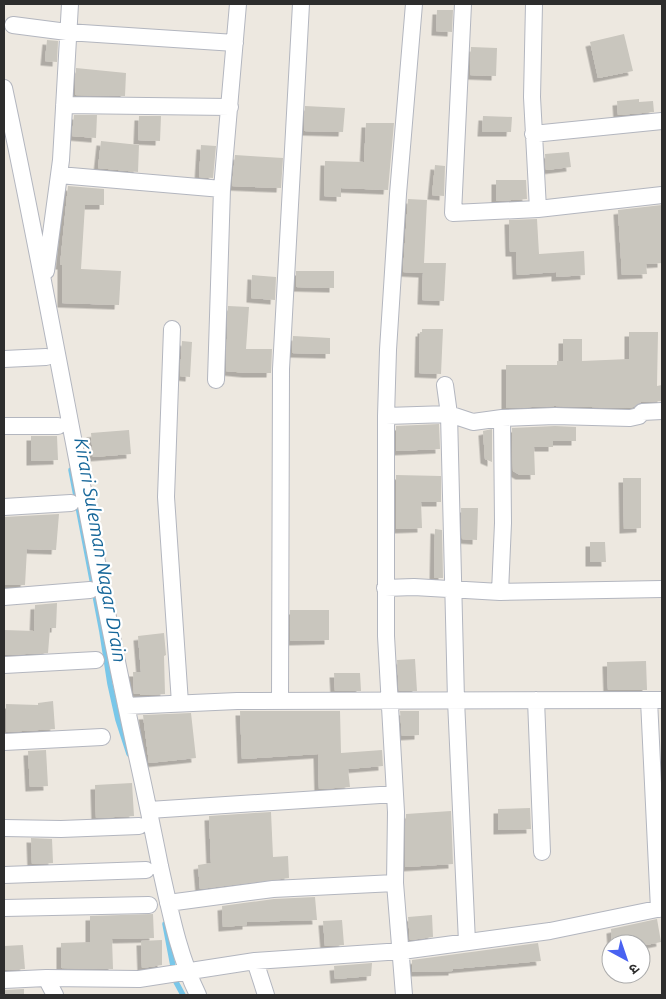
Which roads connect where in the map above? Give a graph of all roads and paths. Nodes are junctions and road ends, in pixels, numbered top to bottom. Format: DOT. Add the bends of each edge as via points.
graph roads {
  1 [pos="70,4"];
  2 [pos="238,4"];
  3 [pos="301,4"];
  4 [pos="414,4"];
  5 [pos="463,4"];
  6 [pos="534,4"];
  7 [pos="13,25"];
  8 [pos="67,32"];
  9 [pos="235,43"];
  10 [pos="4,88"];
  11 [pos="64,106"];
  12 [pos="230,108"];
  13 [pos="662,120"];
  14 [pos="534,134"];
  15 [pos="59,175"];
  16 [pos="222,189"];
  17 [pos="662,195"];
  18 [pos="538,209"];
  19 [pos="44,283"];
  20 [pos="172,329"];
  21 [pos="46,357"];
  22 [pos="4,359"];
  23 [pos="216,380"];
  24 [pos="445,385"];
  25 [pos="662,411"];
  26 [pos="449,414"];
  27 [pos="386,416"];
  28 [pos="502,418"];
  29 [pos="4,426"];
  30 [pos="58,426"];
  31 [pos="71,503"];
  32 [pos="4,507"];
  33 [pos="385,588"];
  34 [pos="662,589"];
  35 [pos="90,590"];
  36 [pos="452,590"];
  37 [pos="500,592"];
  38 [pos="4,597"];
  39 [pos="96,660"];
  40 [pos="4,665"];
  41 [pos="390,700"];
  42 [pos="456,700"];
  43 [pos="536,700"];
  44 [pos="656,700"];
  45 [pos="280,701"];
  46 [pos="180,703"];
  47 [pos="126,706"];
  48 [pos="102,737"];
  49 [pos="4,742"];
  50 [pos="395,794"];
  51 [pos="149,810"];
  52 [pos="139,826"];
  53 [pos="4,828"];
  54 [pos="542,852"];
  55 [pos="146,870"];
  56 [pos="4,875"];
  57 [pos="396,883"];
  58 [pos="168,903"];
  59 [pos="149,905"];
  60 [pos="4,908"];
  61 [pos="661,908"];
  62 [pos="467,942"];
  63 [pos="402,951"];
  64 [pos="255,961"];
  65 [pos="185,972"];
  66 [pos="46,978"];
  67 [pos="4,980"];
  68 [pos="55,995"];
  69 [pos="198,995"];
  70 [pos="266,995"];
  71 [pos="404,995"];
  1 -- 8 [label="street"];
  2 -- 9 [label="street"];
  3 -- 45 [label="street" via="281,369"];
  4 -- 27 [label="street" via="398,194"];
  5 -- 18 [label="street" via="453,213"];
  6 -- 14 [label="street"];
  7 -- 8 [label="street"];
  8 -- 9 [label="street"];
  8 -- 11 [label="street"];
  9 -- 12 [label="street"];
  10 -- 19 [label="street"];
  11 -- 12 [label="street"];
  11 -- 15 [label="street"];
  12 -- 16 [label="street"];
  13 -- 14 [label="street"];
  14 -- 18 [label="street"];
  15 -- 16 [label="street"];
  15 -- 19 [label="street"];
  16 -- 23 [label="street"];
  17 -- 18 [label="street"];
  19 -- 47 [label="street"];
  20 -- 46 [label="street" via="166,497"];
  21 -- 22 [label="street"];
  24 -- 26 [label="street"];
  25 -- 28 [label="street" via="642,412 630,418"];
  26 -- 27 [label="street"];
  26 -- 28 [label="street" via="473,422"];
  26 -- 36 [label="street"];
  27 -- 33 [label="street"];
  28 -- 37 [label="street"];
  29 -- 30 [label="street"];
  31 -- 32 [label="street"];
  33 -- 36 [label="street"];
  33 -- 41 [label="street"];
  34 -- 37 [label="street"];
  35 -- 38 [label="street"];
  36 -- 37 [label="street"];
  36 -- 42 [label="street"];
  39 -- 40 [label="street"];
  41 -- 42 [label="street"];
  41 -- 45 [label="street"];
  41 -- 50 [label="street"];
  42 -- 43 [label="street"];
  42 -- 62 [label="street"];
  43 -- 44 [label="street"];
  43 -- 54 [label="street"];
  44 -- 61 [label="street"];
  45 -- 46 [label="street"];
  46 -- 47 [label="street"];
  47 -- 51 [label="street"];
  48 -- 49 [label="street"];
  50 -- 51 [label="street"];
  50 -- 57 [label="street"];
  51 -- 58 [label="street"];
  52 -- 53 [label="street"];
  55 -- 56 [label="street"];
  57 -- 58 [label="street" via="273,889"];
  57 -- 63 [label="street"];
  58 -- 65 [label="street"];
  59 -- 60 [label="street"];
  61 -- 62 [label="street" via="550,931"];
  62 -- 63 [label="street"];
  63 -- 64 [label="street"];
  63 -- 71 [label="street"];
  64 -- 65 [label="street"];
  64 -- 70 [label="street"];
  65 -- 66 [label="street" via="139,979"];
  65 -- 69 [label="street"];
  66 -- 67 [label="street"];
  66 -- 68 [label="street"];
}
